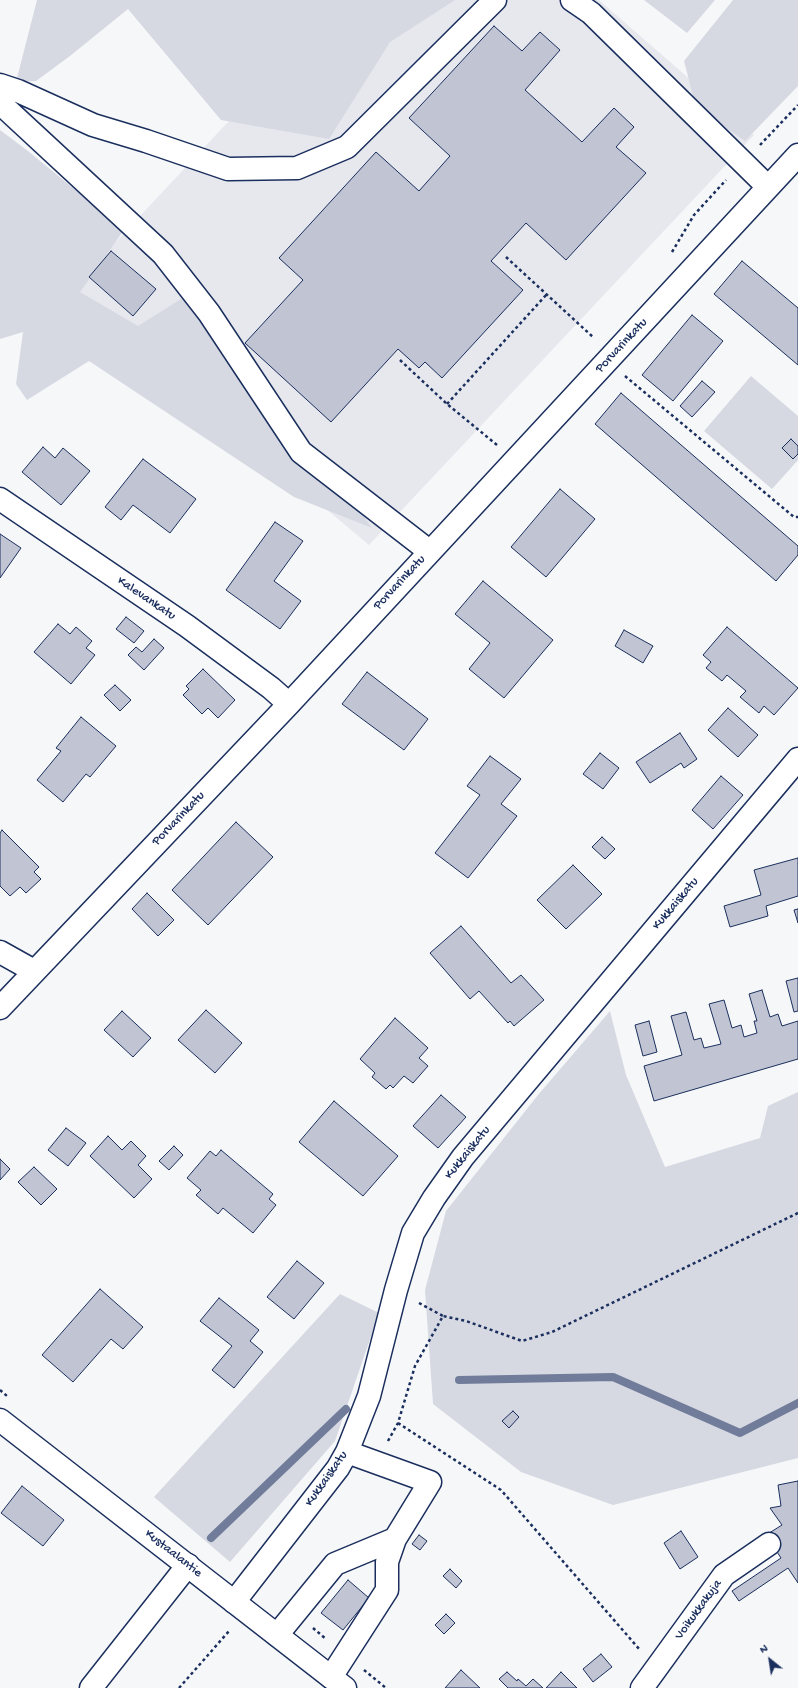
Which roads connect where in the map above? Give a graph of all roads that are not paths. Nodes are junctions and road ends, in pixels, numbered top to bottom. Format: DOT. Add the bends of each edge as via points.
graph roads {
  1 [pos="496,0"];
  2 [pos="572,0"];
  3 [pos="0,85"];
  4 [pos="0,103"];
  5 [pos="798,155"];
  6 [pos="768,187"];
  7 [pos="0,499"];
  8 [pos="429,551"];
  9 [pos="289,704"];
  10 [pos="798,759"];
  11 [pos="0,952"];
  12 [pos="34,971"];
  13 [pos="0,1008"];
  14 [pos="0,1420"];
  15 [pos="347,1452"];
  16 [pos="395,1539"];
  17 [pos="769,1544"];
  18 [pos="188,1565"];
  19 [pos="234,1602"];
  20 [pos="277,1635"];
  21 [pos="338,1682"];
  22 [pos="91,1688"];
  23 [pos="642,1688"];
  1 -- 3 [label="street" via="347,148 297,168 228,169 93,125"];
  2 -- 6 [label="street" via="591,13"];
  4 -- 8 [label="street" via="163,254 209,314 301,452"];
  5 -- 6 [label="street, Porvarinkatu"];
  6 -- 8 [label="street, Porvarinkatu"];
  7 -- 9 [label="street, Kalevankatu" via="187,626"];
  8 -- 9 [label="street, Porvarinkatu"];
  9 -- 12 [label="street, Porvarinkatu"];
  10 -- 15 [label="street, Kukkaiskatu" via="464,1157 434,1198 414,1232 396,1290 369,1396"];
  11 -- 12 [label="street"];
  12 -- 13 [label="street, Porvarinkatu"];
  14 -- 18 [label="street, Kustaalantie"];
  15 -- 16 [label="street" via="430,1482"];
  15 -- 19 [label="street, Kukkaiskatu" via="338,1468"];
  16 -- 20 [label="street" via="335,1564"];
  16 -- 21 [label="street" via="387,1562 387,1590"];
  17 -- 23 [label="street, Voikukkakuja" via="724,1576"];
  18 -- 19 [label="street, Kustaalantie"];
  18 -- 22 [label="street"];
  19 -- 20 [label="street, Kustaalantie"];
  20 -- 21 [label="street, Kustaalantie"];
}
